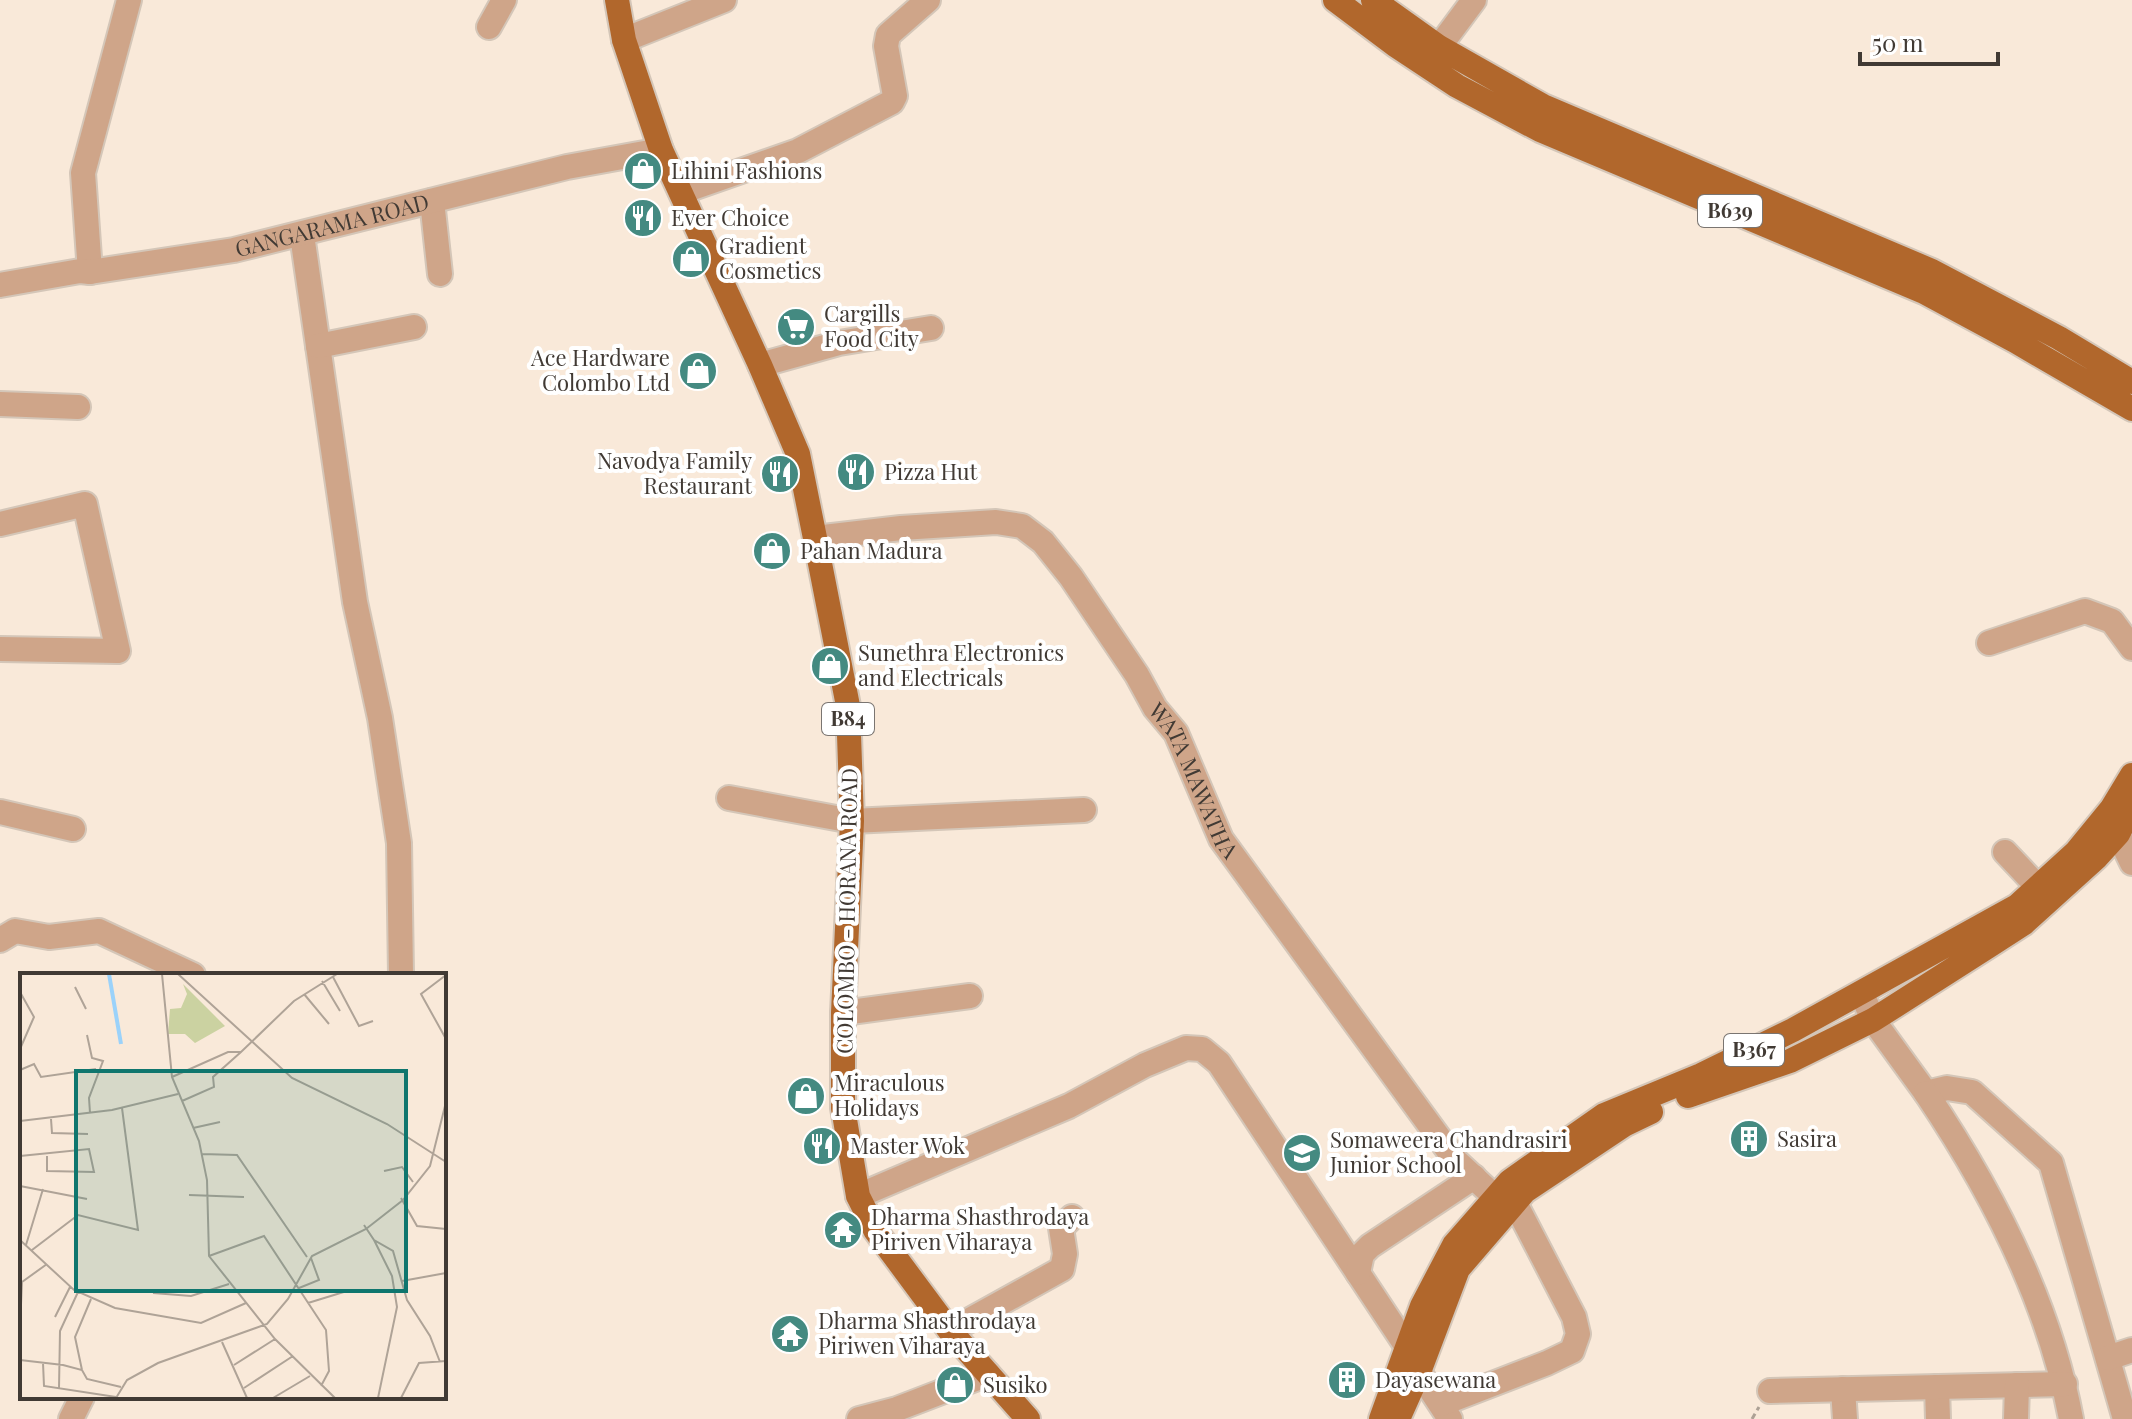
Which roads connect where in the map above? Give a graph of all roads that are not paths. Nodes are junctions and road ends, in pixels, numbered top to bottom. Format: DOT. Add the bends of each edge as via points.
graph roads {
  1 [pos="129,0"];
  2 [pos="504,0"];
  3 [pos="617,0"];
  4 [pos="724,0"];
  5 [pos="928,0"];
  6 [pos="1335,0"];
  7 [pos="1373,0"];
  8 [pos="1474,0"];
  9 [pos="489,27"];
  10 [pos="624,40"];
  11 [pos="1439,47"];
  12 [pos="661,150"];
  13 [pos="681,192"];
  14 [pos="432,201"];
  15 [pos="302,235"];
  16 [pos="90,272"];
  17 [pos="440,274"];
  18 [pos="0,285"];
  19 [pos="414,327"];
  20 [pos="931,328"];
  21 [pos="318,346"];
  22 [pos="760,365"];
  23 [pos="2132,382"];
  24 [pos="0,404"];
  25 [pos="78,407"];
  26 [pos="2132,409"];
  27 [pos="0,524"];
  28 [pos="815,538"];
  29 [pos="1989,643"];
  30 [pos="2132,648"];
  31 [pos="0,649"];
  32 [pos="2132,775"];
  33 [pos="729,798"];
  34 [pos="2132,807"];
  35 [pos="1084,810"];
  36 [pos="0,812"];
  37 [pos="852,821"];
  38 [pos="2110,827"];
  39 [pos="73,829"];
  40 [pos="2005,852"];
  41 [pos="2132,863"];
  42 [pos="2038,887"];
  43 [pos="0,940"];
  44 [pos="189,973"];
  45 [pos="401,973"];
  46 [pos="1862,994"];
  47 [pos="970,996"];
  48 [pos="843,1013"];
  49 [pos="1873,1020"];
  50 [pos="1926,1093"];
  51 [pos="1474,1177"];
  52 [pos="858,1196"];
  53 [pos="1505,1200"];
  54 [pos="1072,1217"];
  55 [pos="1358,1273"];
  56 [pos="950,1331"];
  57 [pos="1407,1347"];
  58 [pos="2132,1350"];
  59 [pos="2108,1358"];
  60 [pos="1419,1372"];
  61 [pos="988,1374"];
  62 [pos="2065,1384"];
  63 [pos="2017,1385"];
  64 [pos="1937,1387"];
  65 [pos="1843,1389"];
  66 [pos="1770,1391"];
  67 [pos="81,1399"];
  68 [pos="1446,1412"];
  69 [pos="71,1419"];
  70 [pos="859,1419"];
  71 [pos="1028,1419"];
  72 [pos="1381,1419"];
  73 [pos="1398,1419"];
  74 [pos="1845,1419"];
  75 [pos="1938,1419"];
  76 [pos="2016,1419"];
  77 [pos="2071,1419"];
  78 [pos="2125,1419"];
  1 -- 16 [label="street" via="83,173"];
  2 -- 9 [label="street"];
  3 -- 10 [label="main road, COLOMBO - HORANA ROAD / B84"];
  4 -- 10 [label="street"];
  5 -- 13 [label="street" via="888,35 892,102 798,151"];
  6 -- 26 [label="main road, B639" via="1457,86 1540,130 1924,292"];
  7 -- 11 [label="main road, B639"];
  8 -- 11 [label="street"];
  10 -- 12 [label="main road, COLOMBO - HORANA ROAD / B84"];
  11 -- 23 [label="main road, B639" via="1543,106 1932,271"];
  12 -- 13 [label="main road, COLOMBO - HORANA ROAD / B84"];
  12 -- 14 [label="street, GANGARAMA ROAD"];
  13 -- 22 [label="main road, COLOMBO - HORANA ROAD / B84"];
  14 -- 15 [label="street, GANGARAMA ROAD"];
  14 -- 17 [label="street"];
  15 -- 16 [label="street, GANGARAMA ROAD"];
  15 -- 21 [label="street"];
  16 -- 18 [label="street, GANGARAMA ROAD"];
  19 -- 21 [label="street"];
  20 -- 22 [label="street" via="839,343"];
  21 -- 45 [label="street" via="355,602 399,843"];
  22 -- 28 [label="main road, COLOMBO - HORANA ROAD / B84" via="798,454"];
  24 -- 25 [label="street"];
  27 -- 31 [label="street" via="85,504 118,651"];
  28 -- 37 [label="main road, COLOMBO - HORANA ROAD / B84" via="848,706"];
  28 -- 51 [label="street, WATA MAWATHA" via="996,522 1022,526 1043,542 1176,733 1221,839 1456,1161"];
  29 -- 30 [label="street" via="2085,611 2112,621"];
  32 -- 38 [label="main road, B367"];
  33 -- 37 [label="street"];
  34 -- 38 [label="main road, B367"];
  35 -- 37 [label="street"];
  36 -- 39 [label="street"];
  37 -- 48 [label="main road, COLOMBO - HORANA ROAD / B84"];
  38 -- 41 [label="street"];
  38 -- 42 [label="main road, B367"];
  38 -- 49 [label="main road, B367" via="2097,857 2023,924"];
  40 -- 42 [label="street"];
  42 -- 46 [label="main road, B367" via="2017,906"];
  43 -- 44 [label="street" via="15,931 49,937 99,931"];
  46 -- 49 [label="street"];
  46 -- 53 [label="main road, B367" via="1701,1075 1604,1115 1510,1181"];
  47 -- 48 [label="street"];
  48 -- 52 [label="main road, COLOMBO - HORANA ROAD / B84" via="843,1108"];
  49 -- 50 [label="street"];
  49 -- 53 [label="main road, B367" via="1790,1061 1664,1105"];
  50 -- 59 [label="street" via="1947,1088 1972,1092 2051,1163"];
  50 -- 62 [label="street" via="1990,1196 2047,1324"];
  51 -- 53 [label="street, WATA MAWATHA"];
  51 -- 55 [label="street" via="1370,1246 1362,1254"];
  52 -- 55 [label="street" via="1069,1106 1145,1065 1186,1048 1202,1049 1219,1063"];
  52 -- 56 [label="main road, COLOMBO - HORANA ROAD / B84" via="875,1230"];
  53 -- 57 [label="main road, B367" via="1454,1245"];
  53 -- 60 [label="main road, B367" via="1458,1269"];
  53 -- 68 [label="street, WATA MAWATHA" via="1574,1317 1578,1334 1572,1351"];
  54 -- 56 [label="street" via="1061,1228 1062,1269"];
  55 -- 57 [label="street"];
  56 -- 61 [label="main road, COLOMBO - HORANA ROAD / B84"];
  57 -- 60 [label="street"];
  57 -- 72 [label="main road, B367"];
  58 -- 59 [label="street"];
  59 -- 78 [label="street"];
  60 -- 68 [label="street"];
  60 -- 73 [label="main road, B367"];
  61 -- 70 [label="street"];
  61 -- 71 [label="main road, COLOMBO - HORANA ROAD / B84"];
  62 -- 63 [label="street"];
  62 -- 77 [label="street"];
  63 -- 64 [label="street"];
  63 -- 76 [label="street"];
  64 -- 65 [label="street"];
  64 -- 75 [label="street"];
  65 -- 66 [label="street"];
  65 -- 74 [label="street"];
  67 -- 69 [label="street"];
}
